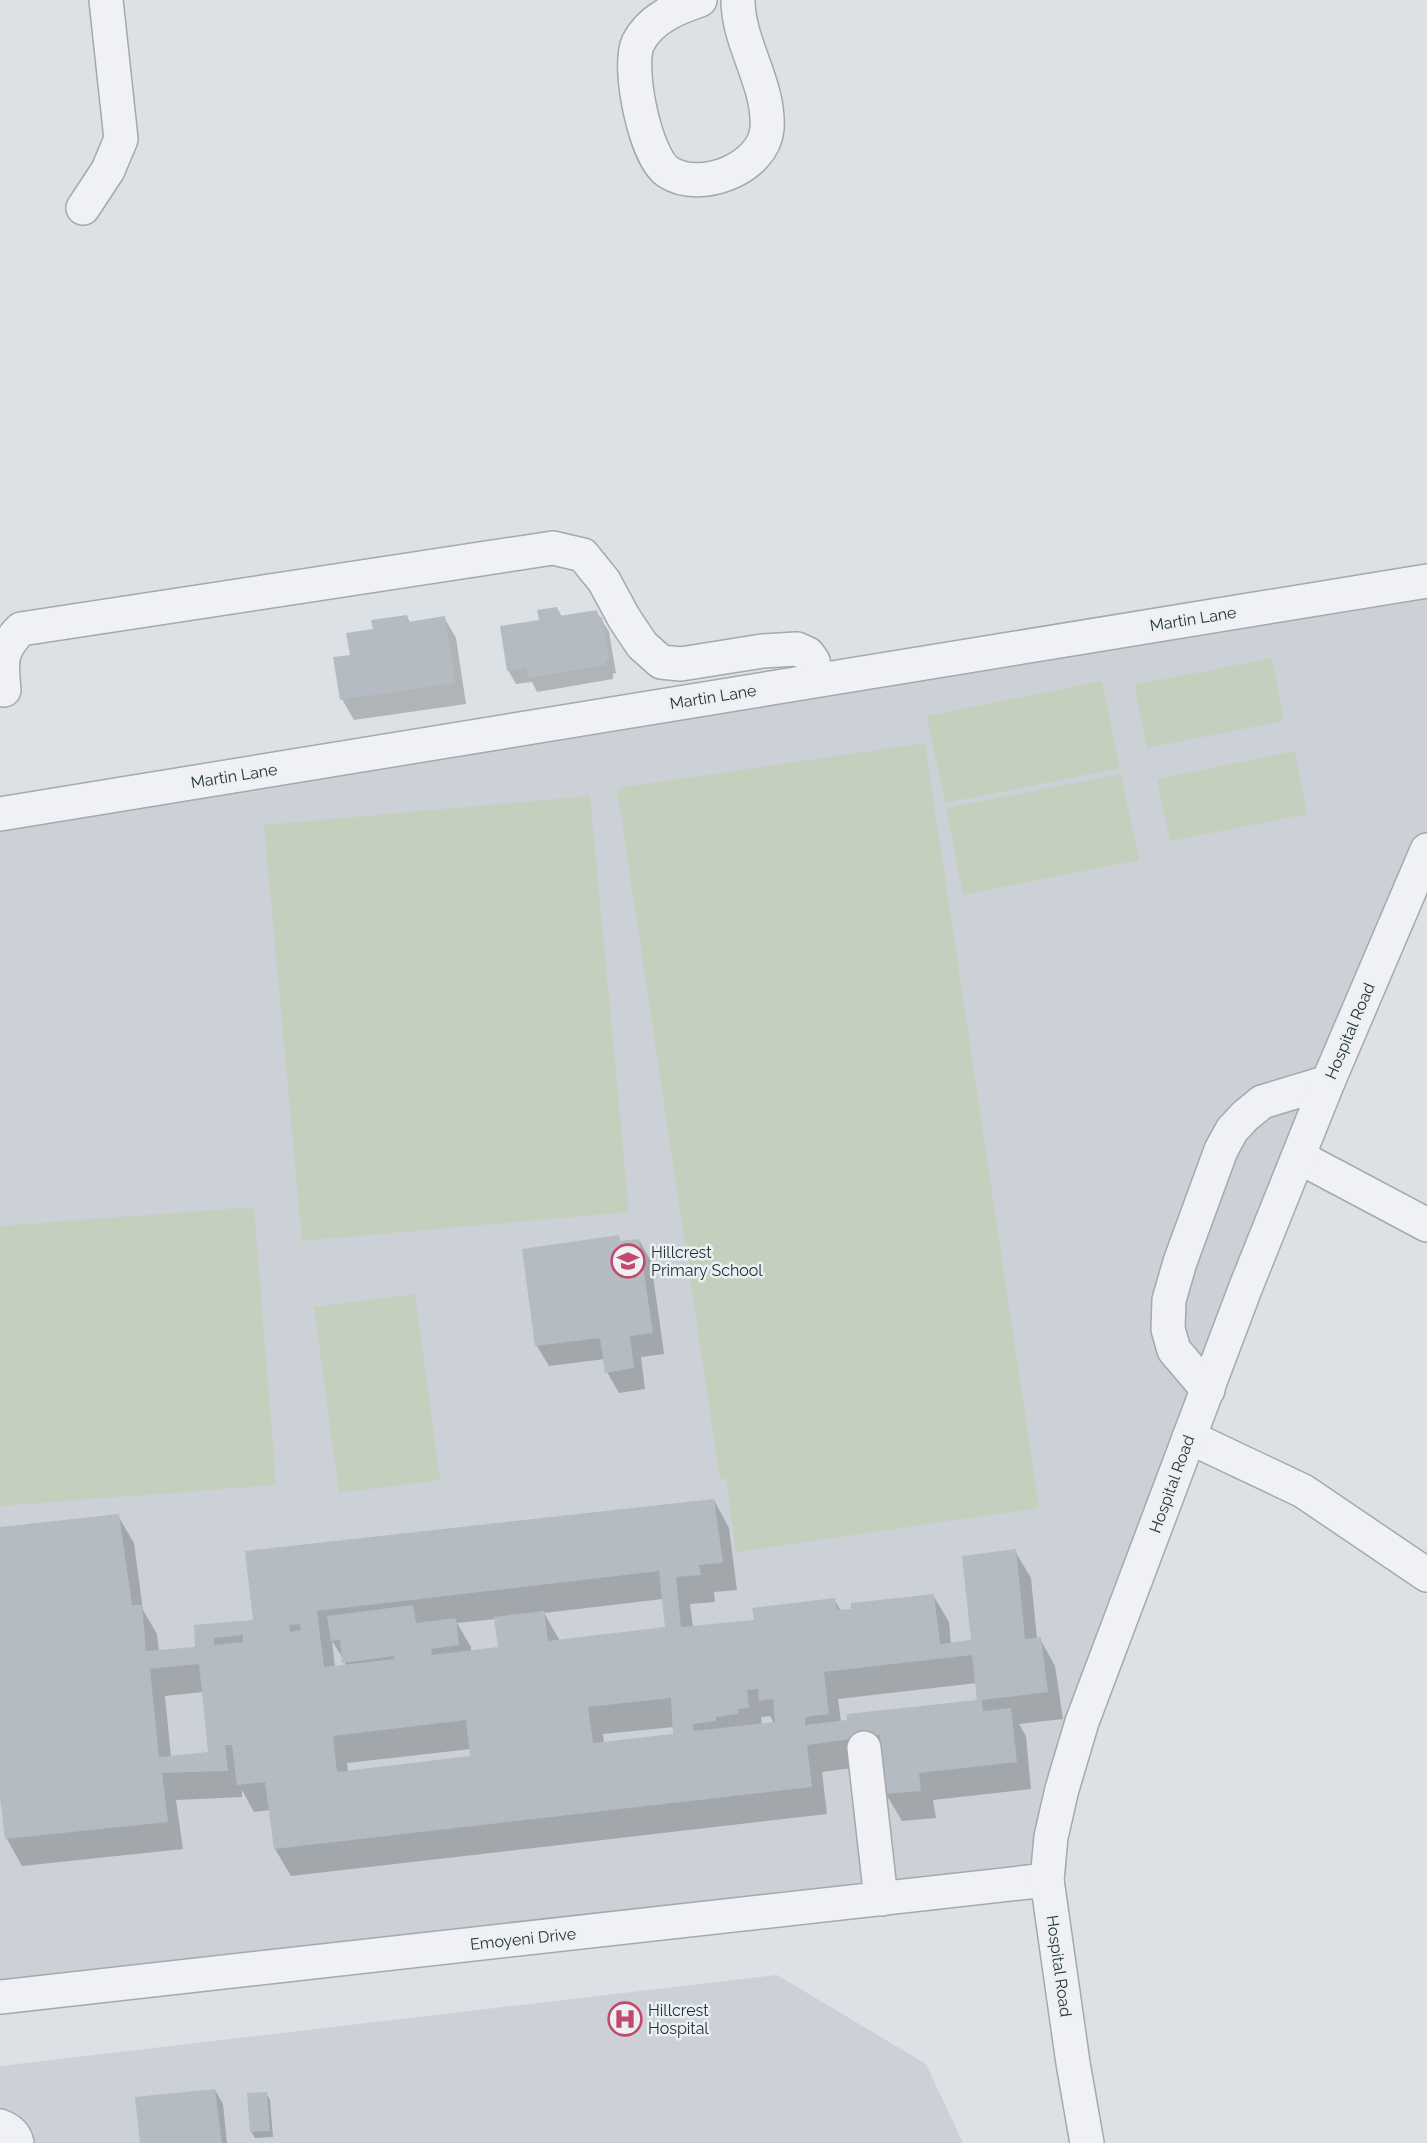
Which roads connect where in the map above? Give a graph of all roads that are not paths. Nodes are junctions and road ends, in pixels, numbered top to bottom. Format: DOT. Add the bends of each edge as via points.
graph roads {
  1 [pos="106,0"];
  2 [pos="700,0"];
  3 [pos="738,0"];
  4 [pos="83,208"];
  5 [pos="1427,581"];
  6 [pos="818,680"];
  7 [pos="4,690"];
  8 [pos="0,814"];
  9 [pos="1427,850"];
  10 [pos="1328,1082"];
  11 [pos="1299,1157"];
  12 [pos="1427,1225"];
  13 [pos="1208,1390"];
  14 [pos="1189,1437"];
  15 [pos="1427,1575"];
  16 [pos="864,1748"];
  17 [pos="1047,1880"];
  18 [pos="881,1899"];
  19 [pos="5,1991"];
  20 [pos="0,2126"];
  21 [pos="17,2143"];
  22 [pos="1087,2143"];
  1 -- 4 [label="street" via="121,139 108,171"];
  2 -- 3 [label="street" via="655,21 638,44 634,60 649,143 660,163 667,172 679,177 700,179 730,173 746,164 763,142 766,129 763,98"];
  5 -- 6 [label="street, Martin Lane"];
  6 -- 7 [label="street" via="813,661 797,649 681,664 661,662 642,645 604,581 583,555 553,548 21,629 8,639 1,654"];
  6 -- 8 [label="street, Martin Lane"];
  9 -- 10 [label="street, Hospital Road"];
  10 -- 11 [label="street, Hospital Road"];
  10 -- 13 [label="street" via="1262,1102 1232,1130 1221,1150 1169,1300 1168,1329 1174,1350"];
  11 -- 12 [label="street"];
  11 -- 13 [label="street, Hospital Road"];
  13 -- 14 [label="street, Hospital Road"];
  14 -- 15 [label="street" via="1303,1491"];
  14 -- 17 [label="street, Hospital Road" via="1082,1722 1051,1837"];
  16 -- 18 [label="street"];
  17 -- 18 [label="street, Emoyeni Drive"];
  17 -- 22 [label="street, Hospital Road"];
  18 -- 19 [label="street, Emoyeni Drive"];
  20 -- 21 [label="street" via="7,2128"];
}
